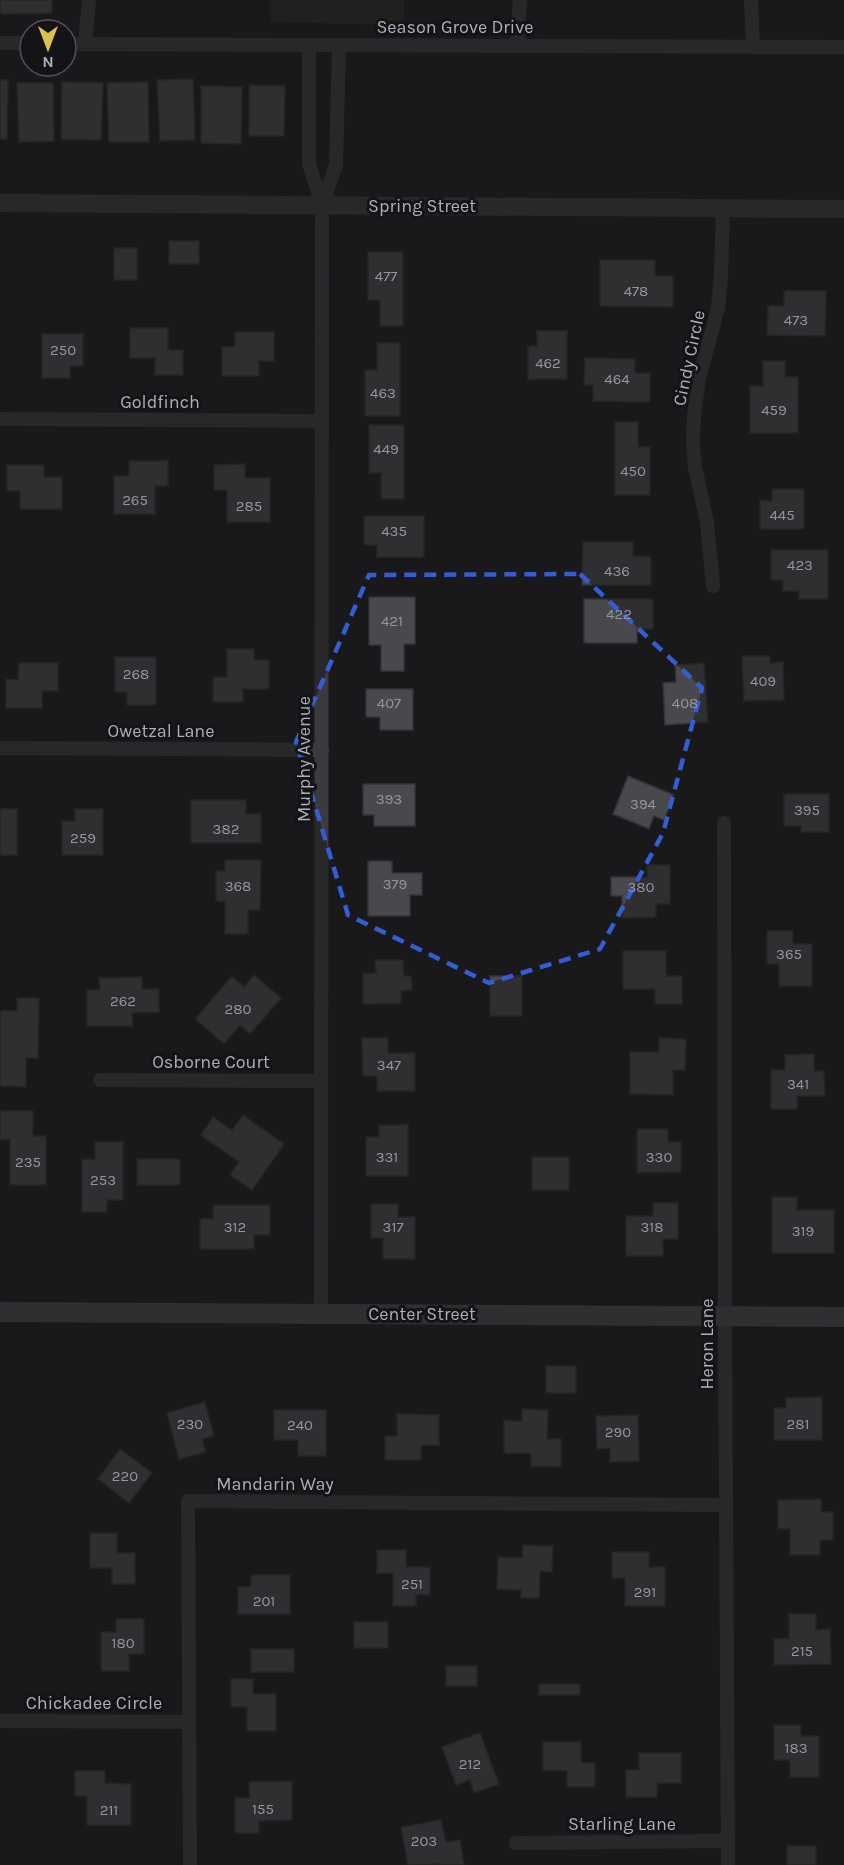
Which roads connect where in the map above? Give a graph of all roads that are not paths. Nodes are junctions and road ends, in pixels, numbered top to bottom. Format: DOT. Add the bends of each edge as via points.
graph roads {
  1 [pos="89,0"];
  2 [pos="520,0"];
  3 [pos="751,0"];
  4 [pos="0,43"];
  5 [pos="18,43"];
  6 [pos="78,44"];
  7 [pos="85,44"];
  8 [pos="309,45"];
  9 [pos="339,45"];
  10 [pos="518,45"];
  11 [pos="753,46"];
  12 [pos="844,47"];
  13 [pos="0,203"];
  14 [pos="322,205"];
  15 [pos="723,208"];
  16 [pos="844,209"];
  17 [pos="0,419"];
  18 [pos="321,421"];
  19 [pos="713,586"];
  20 [pos="0,748"];
  21 [pos="322,750"];
  22 [pos="724,823"];
  23 [pos="100,1080"];
  24 [pos="321,1081"];
  25 [pos="0,1312"];
  26 [pos="321,1313"];
  27 [pos="725,1316"];
  28 [pos="844,1317"];
  29 [pos="726,1505"];
  30 [pos="0,1721"];
  31 [pos="189,1722"];
  32 [pos="728,1841"];
  33 [pos="516,1843"];
  34 [pos="190,1865"];
  35 [pos="728,1865"];
  1 -- 7 [label="street"];
  2 -- 10 [label="street"];
  3 -- 11 [label="street"];
  4 -- 5 [label="street"];
  6 -- 7 [label="street, Season Grove Drive"];
  7 -- 8 [label="street, Season Grove Drive"];
  8 -- 9 [label="street, Season Grove Drive"];
  8 -- 14 [label="street" via="309,164"];
  9 -- 10 [label="street, Season Grove Drive"];
  9 -- 14 [label="street" via="336,165"];
  10 -- 11 [label="street, Season Grove Drive"];
  11 -- 12 [label="street, Season Grove Drive"];
  13 -- 14 [label="street, Spring Street"];
  14 -- 15 [label="street, Spring Street"];
  14 -- 18 [label="street, Murphy Avenue"];
  15 -- 16 [label="street, Spring Street"];
  15 -- 19 [label="street, Cindy Circle" via="718,308 699,379 693,444"];
  17 -- 18 [label="street, Goldfinch"];
  18 -- 21 [label="street, Murphy Avenue"];
  20 -- 21 [label="street, Owetzal Lane"];
  21 -- 24 [label="street, Murphy Avenue"];
  22 -- 27 [label="street, Heron Lane"];
  23 -- 24 [label="street, Osborne Court"];
  24 -- 26 [label="street, Murphy Avenue"];
  25 -- 26 [label="main road, Center Street"];
  26 -- 27 [label="main road, Center Street"];
  27 -- 28 [label="main road, Center Street"];
  27 -- 29 [label="street, Heron Lane"];
  29 -- 31 [label="street, Mandarin Way" via="188,1501"];
  29 -- 32 [label="street, Heron Lane"];
  30 -- 31 [label="street, Chickadee Circle"];
  31 -- 34 [label="street, Mandarin Way"];
  32 -- 33 [label="street, Starling Lane"];
  32 -- 35 [label="street, Heron Lane"];
}
